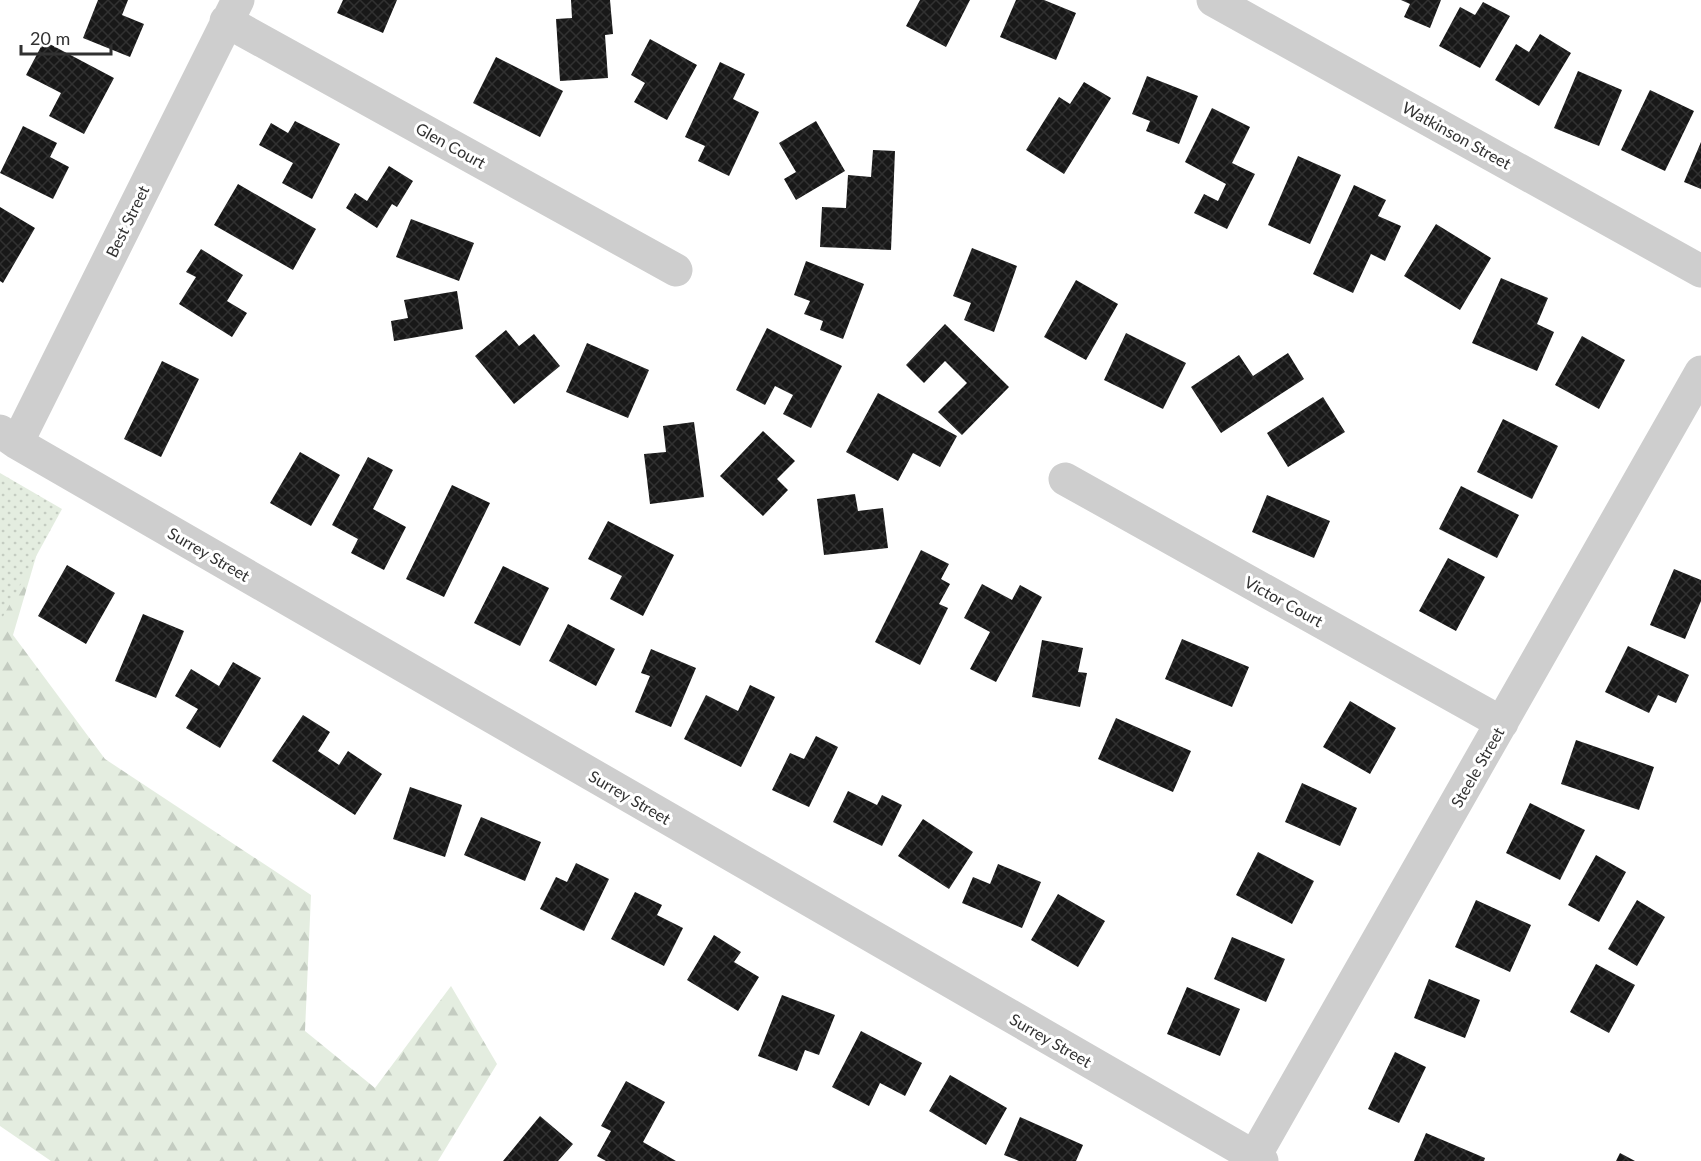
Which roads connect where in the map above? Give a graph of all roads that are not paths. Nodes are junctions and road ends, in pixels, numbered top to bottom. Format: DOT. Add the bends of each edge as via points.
graph roads {
  1 [pos="1213,0"];
  2 [pos="231,7"];
  3 [pos="676,270"];
  4 [pos="1701,271"];
  5 [pos="1701,372"];
  6 [pos="8,437"];
  7 [pos="1065,479"];
  8 [pos="1502,723"];
  9 [pos="1256,1160"];
  1 -- 4 [label="street, Watkinson Street"];
  2 -- 3 [label="street, Glen Court"];
  2 -- 6 [label="street, Best Street"];
  5 -- 8 [label="street, Steele Street"];
  6 -- 9 [label="street, Surrey Street"];
  7 -- 8 [label="street, Victor Court"];
  8 -- 9 [label="street, Steele Street"];
}
